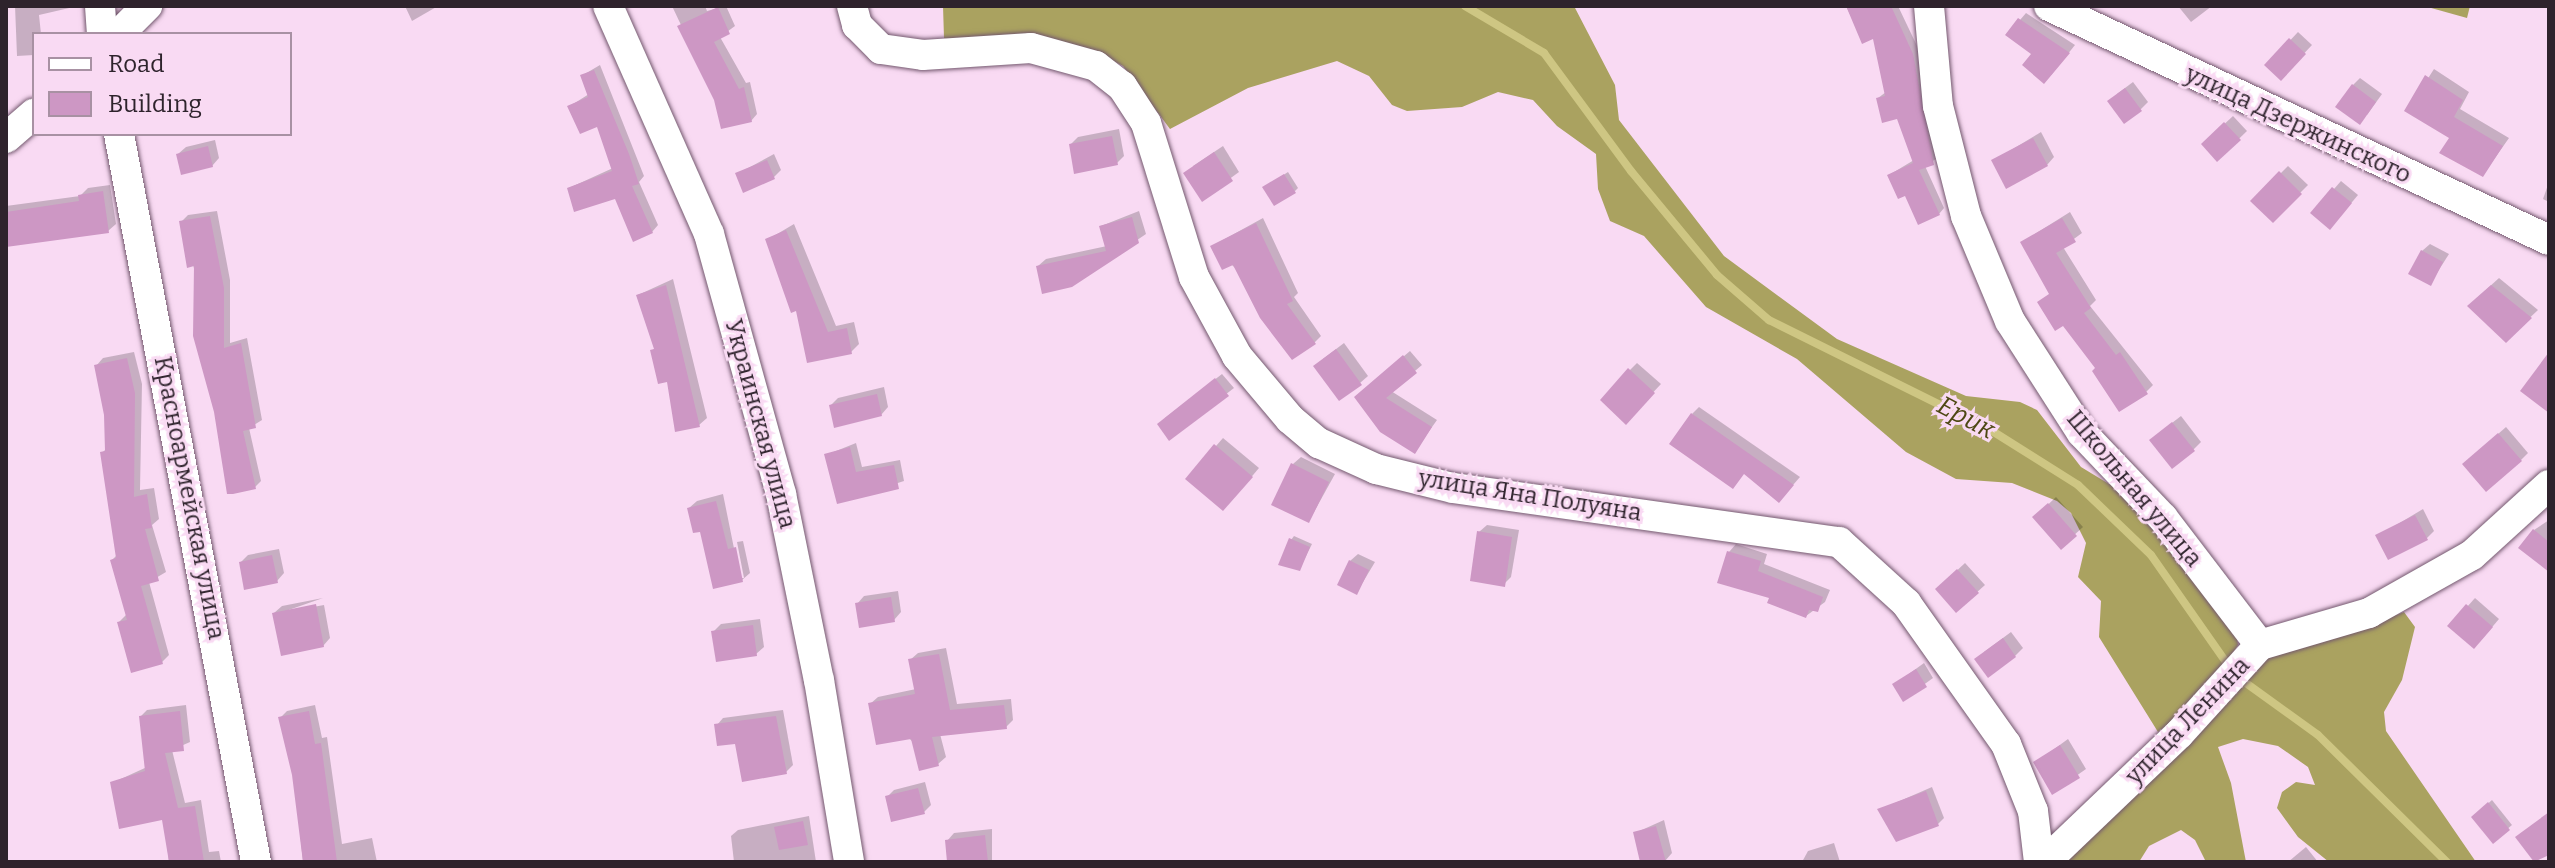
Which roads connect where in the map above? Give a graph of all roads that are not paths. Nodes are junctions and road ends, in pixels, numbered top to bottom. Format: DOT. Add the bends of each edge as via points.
graph roads {
  1 [pos="100,6"];
  2 [pos="147,6"];
  3 [pos="608,6"];
  4 [pos="852,6"];
  5 [pos="1929,6"];
  6 [pos="2049,6"];
  7 [pos="102,32"];
  8 [pos="121,32"];
  9 [pos="32,116"];
  10 [pos="119,136"];
  11 [pos="6,138"];
  12 [pos="2549,240"];
  13 [pos="2549,485"];
  14 [pos="2260,645"];
  15 [pos="256,862"];
  16 [pos="849,862"];
  17 [pos="2042,862"];
  1 -- 7 [label="street"];
  2 -- 8 [label="street"];
  3 -- 16 [label="street, Украинская улица" via="709,234 781,494"];
  4 -- 17 [label="street, улица Яна Полуяна" via="857,25 881,49 923,55 1031,48 1096,66 1122,86 1146,123 1194,277 1237,356 1290,419 1319,443 1376,469 1453,488 1839,542 1906,603 2006,744 2033,811"];
  5 -- 14 [label="street, Школьная улица" via="1938,106 1962,202 2010,321 2082,433 2163,518"];
  6 -- 12 [label="street, улица Дзержинского"];
  9 -- 11 [label="street"];
  10 -- 15 [label="street, Красноармейская улица"];
  13 -- 14 [label="street, улица Ленина" via="2472,555 2369,613"];
  14 -- 17 [label="street, улица Ленина" via="2179,734"];
}
